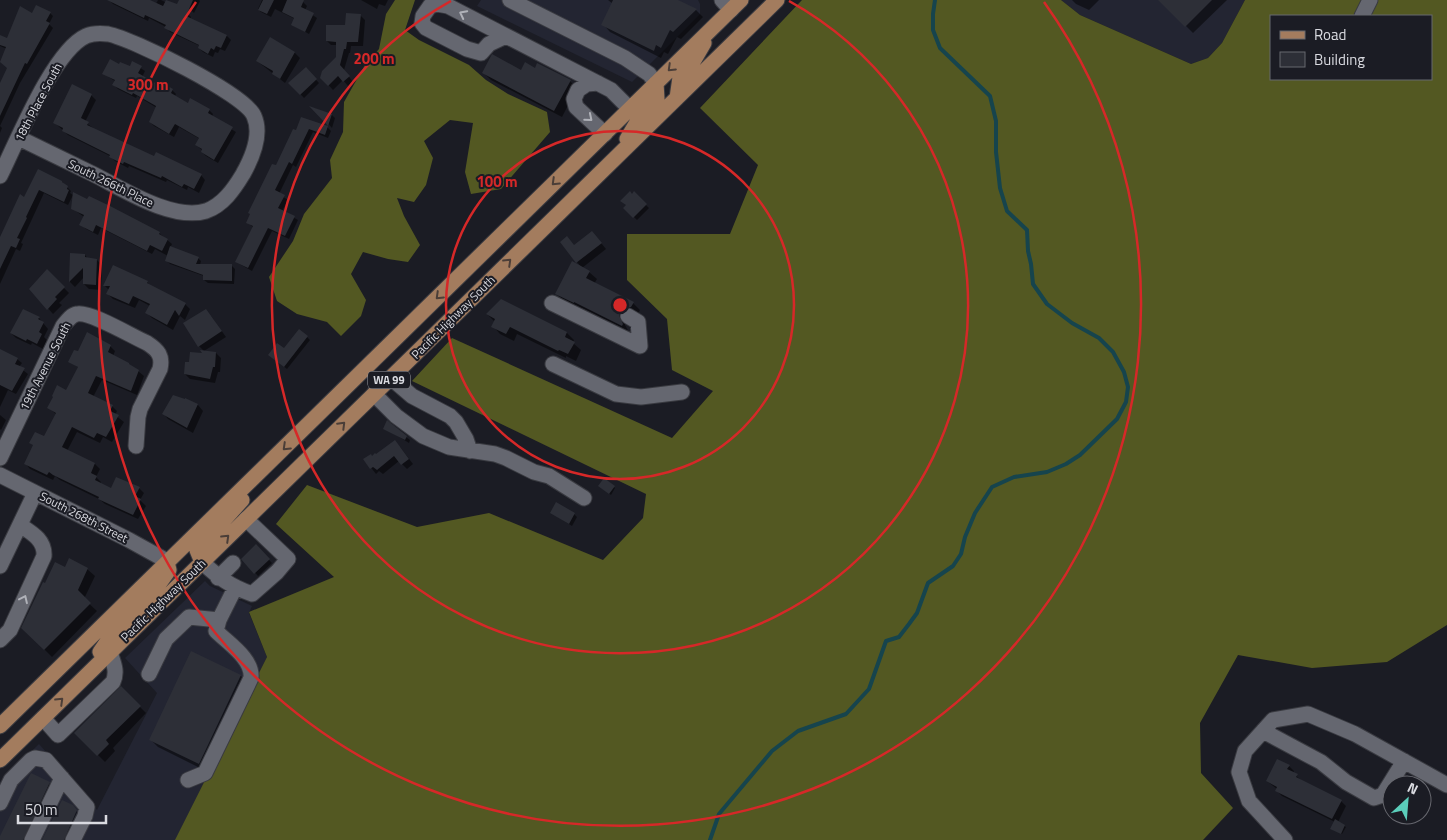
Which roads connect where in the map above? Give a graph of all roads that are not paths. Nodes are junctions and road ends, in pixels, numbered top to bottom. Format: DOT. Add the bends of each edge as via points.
graph roads {
  1 [pos="510,0"];
  2 [pos="777,0"];
  3 [pos="1370,0"];
  4 [pos="731,3"];
  5 [pos="1362,15"];
  6 [pos="714,27"];
  7 [pos="506,36"];
  8 [pos="598,83"];
  9 [pos="656,84"];
  10 [pos="677,98"];
  11 [pos="630,109"];
  12 [pos="605,134"];
  13 [pos="19,138"];
  14 [pos="618,156"];
  15 [pos="0,176"];
  16 [pos="208,210"];
  17 [pos="552,303"];
  18 [pos="628,316"];
  19 [pos="553,364"];
  20 [pos="391,378"];
  21 [pos="682,392"];
  22 [pos="374,394"];
  23 [pos="136,446"];
  24 [pos="470,451"];
  25 [pos="0,458"];
  26 [pos="270,463"];
  27 [pos="0,475"];
  28 [pos="35,493"];
  29 [pos="584,498"];
  30 [pos="246,519"];
  31 [pos="20,525"];
  32 [pos="167,561"];
  33 [pos="202,562"];
  34 [pos="233,563"];
  35 [pos="0,566"];
  36 [pos="218,578"];
  37 [pos="234,588"];
  38 [pos="219,620"];
  39 [pos="0,640"];
  40 [pos="110,652"];
  41 [pos="149,674"];
  42 [pos="78,684"];
  43 [pos="42,718"];
  44 [pos="0,726"];
  45 [pos="1263,731"];
  46 [pos="0,760"];
  47 [pos="1404,761"];
  48 [pos="62,778"];
  49 [pos="188,780"];
  50 [pos="1447,785"];
  51 [pos="0,803"];
  52 [pos="32,840"];
  53 [pos="73,840"];
  54 [pos="1286,840"];
  1 -- 9 [label="street" via="625,58 649,74"];
  2 -- 10 [label="main road, Pacific Highway South / WA 99"];
  3 -- 5 [label="street"];
  4 -- 6 [label="main road, Pacific Highway South / WA 99"];
  6 -- 9 [label="main road, Pacific Highway South / WA 99, one-way"];
  6 -- 10 [label="main road" via="690,67 680,77"];
  7 -- 7 [label="street, one-way" via="444,5 430,6 422,20 426,28 481,53 489,44"];
  7 -- 8 [label="street"];
  8 -- 11 [label="street" via="611,90"];
  8 -- 12 [label="street, one-way" via="587,84 578,90 574,99 576,107"];
  9 -- 11 [label="main road, Pacific Highway South / WA 99"];
  9 -- 14 [label="main road" via="657,99 640,116"];
  10 -- 14 [label="main road, Pacific Highway South / WA 99"];
  11 -- 12 [label="main road, Pacific Highway South / WA 99"];
  12 -- 26 [label="main road, Pacific Highway South / WA 99, one-way"];
  13 -- 15 [label="street, 18th Place South"];
  13 -- 16 [label="street, South 266th Place" via="164,207 184,212"];
  13 -- 16 [label="street, 18th Place South" via="56,66 69,49 86,36 96,33 139,46 223,88 255,117 256,141 244,171 228,196"];
  20 -- 14 [label="main road, Pacific Highway South / WA 99, one-way"];
  17 -- 18 [label="street" via="640,346 638,322"];
  19 -- 21 [label="street" via="616,394 641,397"];
  20 -- 22 [label="main road, Pacific Highway South / WA 99"];
  20 -- 24 [label="street" via="412,396 450,416"];
  22 -- 24 [label="street" via="423,436"];
  30 -- 22 [label="main road, Pacific Highway South / WA 99, one-way"];
  23 -- 25 [label="street, 19th Avenue South" via="138,417 160,369 162,361 159,354 155,348 92,316 76,314 63,326"];
  24 -- 29 [label="street" via="495,454 549,476"];
  26 -- 32 [label="main road, Pacific Highway South / WA 99"];
  26 -- 33 [label="main road" via="239,505 197,550"];
  27 -- 28 [label="street, South 268th Street"];
  28 -- 31 [label="street"];
  28 -- 32 [label="street, South 268th Street"];
  33 -- 30 [label="main road, Pacific Highway South / WA 99, one-way"];
  30 -- 37 [label="street" via="288,559 252,594"];
  31 -- 35 [label="street"];
  39 -- 31 [label="street, one-way" via="10,630 44,556 40,540"];
  32 -- 42 [label="main road" via="170,570 122,620"];
  32 -- 44 [label="main road, Pacific Highway South / WA 99"];
  33 -- 36 [label="street"];
  33 -- 40 [label="main road, Pacific Highway South / WA 99"];
  34 -- 36 [label="street"];
  36 -- 37 [label="street"];
  37 -- 38 [label="street"];
  38 -- 41 [label="street" via="189,617 166,639"];
  38 -- 49 [label="street" via="216,631 248,663 251,678 205,774"];
  40 -- 42 [label="main road, Pacific Highway South / WA 99"];
  40 -- 43 [label="street" via="116,670 113,682 58,735"];
  43 -- 42 [label="main road, Pacific Highway South / WA 99, one-way"];
  43 -- 46 [label="main road, Pacific Highway South / WA 99"];
  45 -- 47 [label="street" via="1273,720 1308,714 1355,734"];
  45 -- 47 [label="street" via="1321,762 1374,798 1382,795"];
  45 -- 54 [label="street" via="1245,750 1239,772 1249,801"];
  47 -- 50 [label="street"];
  48 -- 51 [label="street" via="46,760 35,758 11,780"];
  48 -- 52 [label="street"];
  48 -- 53 [label="street" via="87,807"];
}
